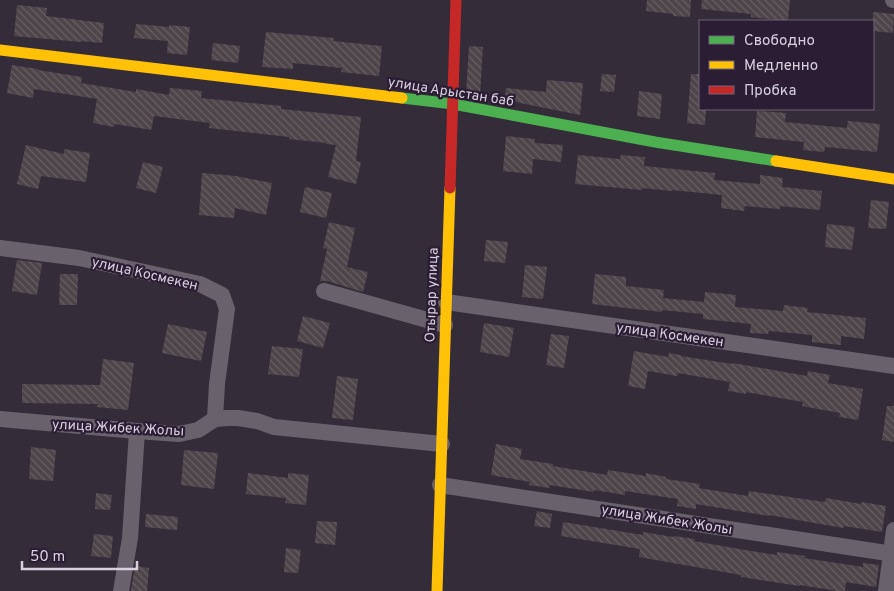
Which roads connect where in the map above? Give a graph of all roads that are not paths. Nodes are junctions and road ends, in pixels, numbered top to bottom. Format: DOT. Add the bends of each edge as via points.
graph roads {
  1 [pos="456,0"];
  2 [pos="0,50"];
  3 [pos="453,104"];
  4 [pos="894,179"];
  5 [pos="0,248"];
  6 [pos="324,291"];
  7 [pos="446,302"];
  8 [pos="445,324"];
  9 [pos="894,366"];
  10 [pos="0,419"];
  11 [pos="215,420"];
  12 [pos="137,431"];
  13 [pos="442,444"];
  14 [pos="440,485"];
  15 [pos="894,530"];
  16 [pos="892,553"];
  17 [pos="120,591"];
  18 [pos="437,591"];
  19 [pos="886,591"];
  1 -- 3 [label="street, Отырар улица"];
  2 -- 3 [label="street, улица Арыстан баб"];
  3 -- 4 [label="street, улица Арыстан баб" via="655,142"];
  3 -- 7 [label="street, Отырар улица"];
  5 -- 11 [label="street, улица Космекен" via="79,258 200,284 222,295 227,309"];
  6 -- 8 [label="street"];
  7 -- 8 [label="street, Отырар улица"];
  7 -- 9 [label="street, улица Космекен"];
  8 -- 13 [label="street, Отырар улица"];
  10 -- 12 [label="street, улица Жибек Жолы"];
  11 -- 12 [label="street, улица Жибек Жолы" via="188,433"];
  11 -- 13 [label="street, улица Жибек Жолы" via="238,418 274,426"];
  12 -- 17 [label="street" via="130,538"];
  13 -- 14 [label="street, Отырар улица"];
  14 -- 16 [label="street, улица Жибек Жолы"];
  14 -- 18 [label="street, Отырар улица"];
  15 -- 16 [label="street"];
  16 -- 19 [label="street"];
}
